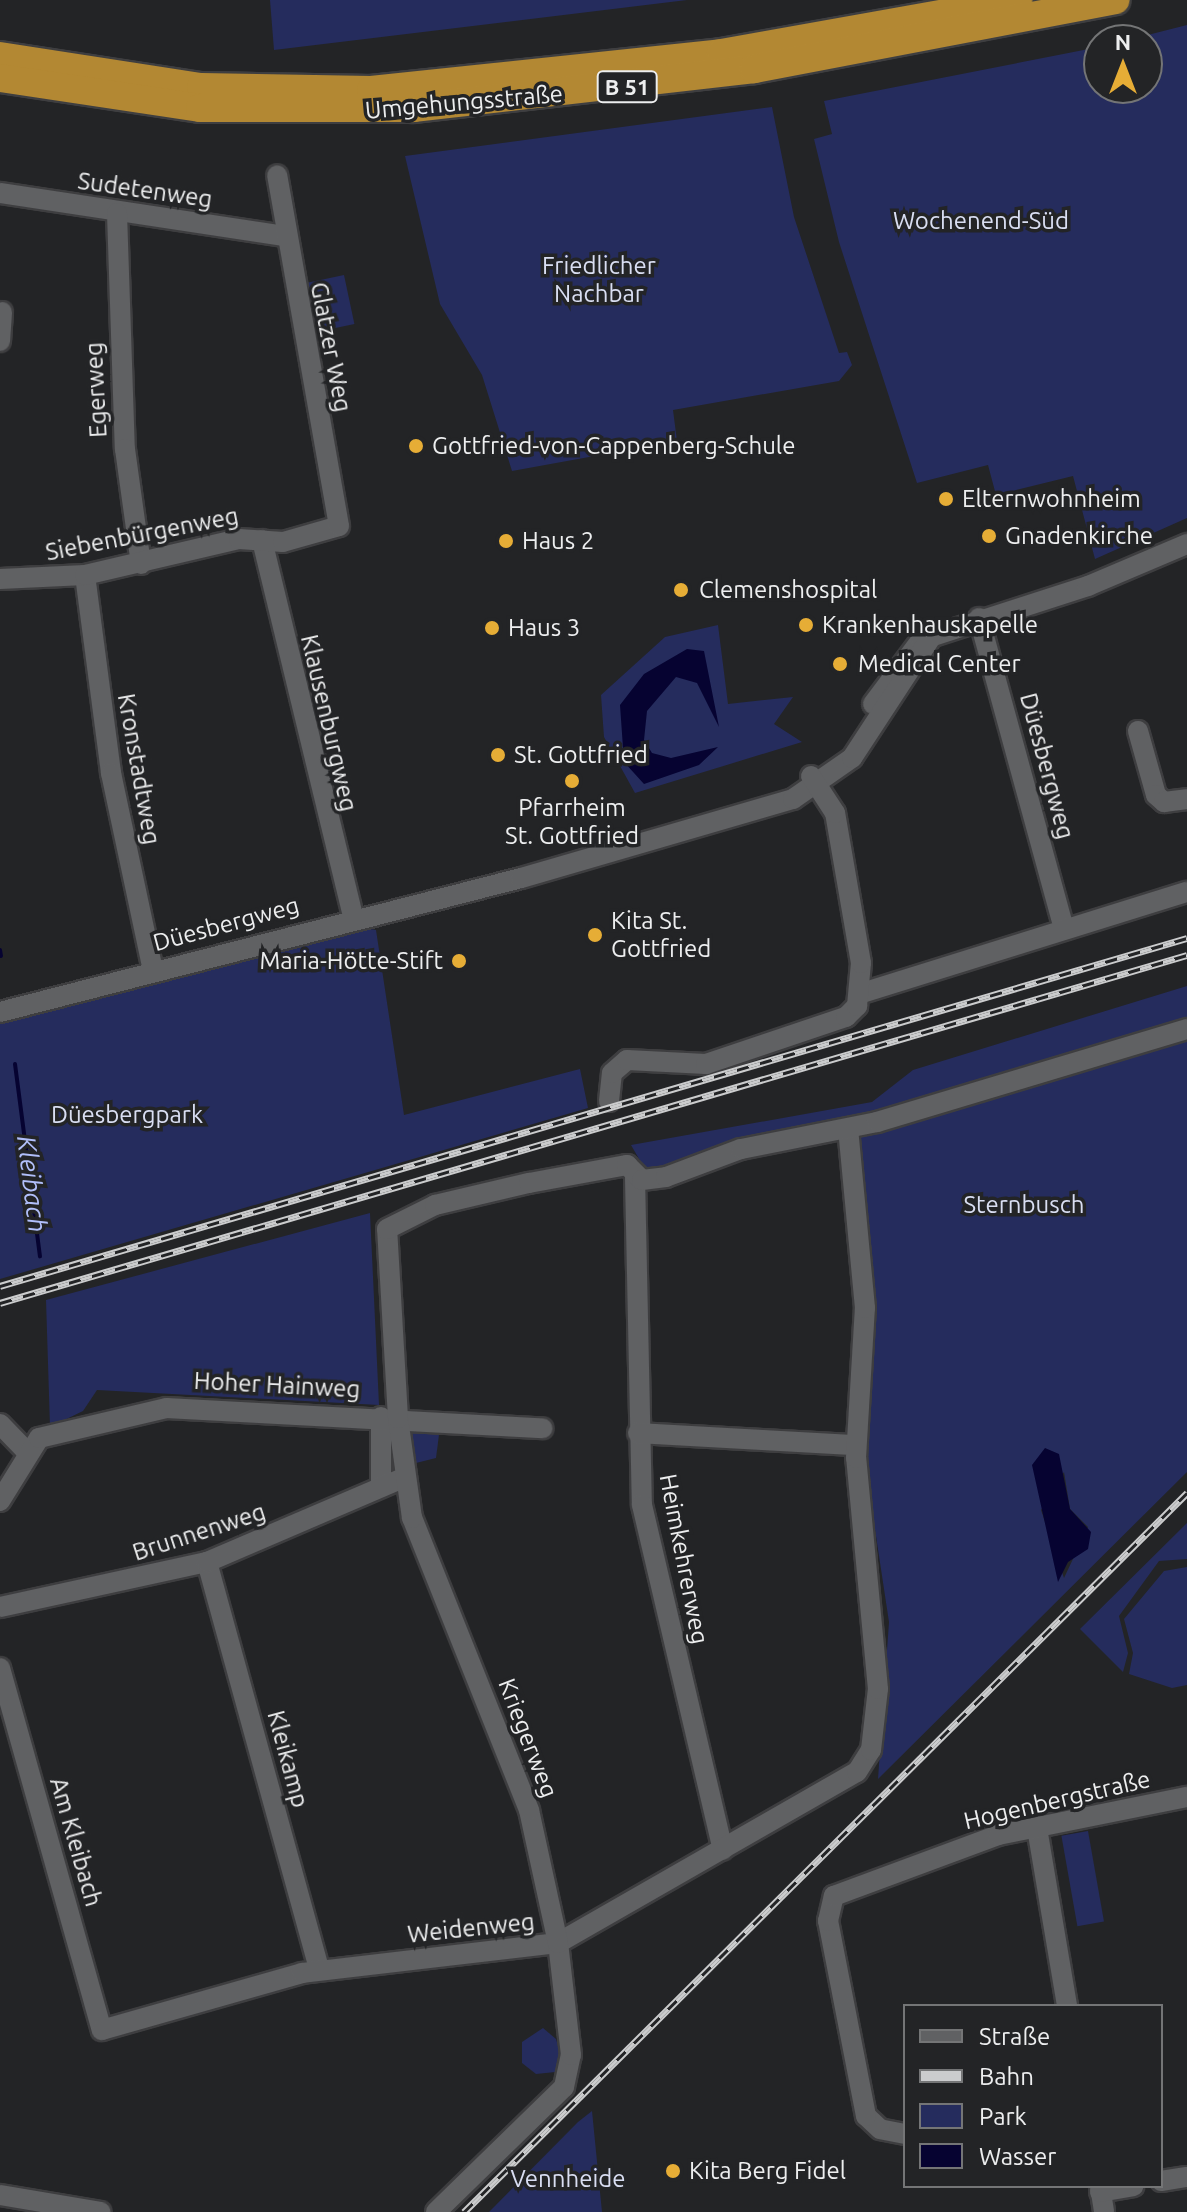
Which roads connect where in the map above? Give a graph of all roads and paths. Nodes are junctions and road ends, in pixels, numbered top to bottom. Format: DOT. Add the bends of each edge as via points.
graph roads {
  1 [pos="1018,0"];
  2 [pos="1115,0"];
  3 [pos="0,56"];
  4 [pos="0,78"];
  5 [pos="277,175"];
  6 [pos="0,193"];
  7 [pos="117,213"];
  8 [pos="283,236"];
  9 [pos="2,312"];
  10 [pos="0,341"];
  11 [pos="339,526"];
  12 [pos="262,540"];
  13 [pos="1187,544"];
  14 [pos="141,564"];
  15 [pos="85,575"];
  16 [pos="0,579"];
  17 [pos="979,618"];
  18 [pos="1138,731"];
  19 [pos="814,781"];
  20 [pos="1187,799"];
  21 [pos="1187,892"];
  22 [pos="353,917"];
  23 [pos="1064,928"];
  24 [pos="153,970"];
  25 [pos="862,993"];
  26 [pos="0,1012"];
  27 [pos="1187,1029"];
  28 [pos="609,1101"];
  29 [pos="848,1129"];
  30 [pos="635,1177"];
  31 [pos="389,1418"];
  32 [pos="0,1424"];
  33 [pos="542,1428"];
  34 [pos="638,1433"];
  35 [pos="856,1445"];
  36 [pos="27,1452"];
  37 [pos="405,1477"];
  38 [pos="381,1486"];
  39 [pos="0,1501"];
  40 [pos="207,1562"];
  41 [pos="0,1607"];
  42 [pos="0,1668"];
  43 [pos="1187,1797"];
  44 [pos="1037,1828"];
  45 [pos="723,1850"];
  46 [pos="558,1943"];
  47 [pos="319,1970"];
  48 [pos="1067,2004"];
  49 [pos="102,2030"];
  50 [pos="903,2134"];
  51 [pos="1187,2177"];
  52 [pos="1163,2181"];
  53 [pos="1127,2188"];
  54 [pos="0,2195"];
  55 [pos="1101,2197"];
  56 [pos="101,2212"];
  57 [pos="436,2212"];
  1 -- 3 [label="highway, Umgehungsstraße / B 51" via="695,57 371,90 201,87"];
  2 -- 4 [label="highway, Umgehungsstraße / B 51" via="767,67 429,107 228,110"];
  5 -- 8 [label="street, Glatzer Weg"];
  6 -- 7 [label="street, Sudetenweg"];
  7 -- 8 [label="street, Sudetenweg"];
  7 -- 14 [label="street, Egerweg" via="125,449"];
  8 -- 11 [label="street, Glatzer Weg"];
  9 -- 10 [label="street"];
  11 -- 12 [label="street, Siebenbürgenweg" via="283,542"];
  12 -- 14 [label="street, Siebenbürgenweg"];
  12 -- 22 [label="street, Klausenburgweg"];
  13 -- 17 [label="street, Düesbergweg" via="1088,586"];
  14 -- 15 [label="street, Siebenbürgenweg"];
  15 -- 16 [label="street, Siebenbürgenweg"];
  15 -- 24 [label="street, Kronstadtweg" via="111,773"];
  17 -- 19 [label="street, Düesbergweg" via="933,634 852,758"];
  17 -- 23 [label="street, Düesbergweg"];
  18 -- 20 [label="street" via="1156,795 1164,802"];
  19 -- 22 [label="street, Düesbergweg" via="713,825"];
  19 -- 25 [label="street" via="835,813"];
  21 -- 23 [label="street"];
  22 -- 24 [label="street, Düesbergweg"];
  23 -- 25 [label="street"];
  24 -- 26 [label="street, Düesbergweg"];
  25 -- 28 [label="street" via="846,1017 706,1064 627,1060 612,1073"];
  27 -- 29 [label="street"];
  29 -- 30 [label="street" via="741,1149 666,1177"];
  29 -- 35 [label="street" via="865,1308"];
  30 -- 31 [label="street, Kriegerweg" via="627,1165 435,1205 394,1221 385,1240"];
  30 -- 34 [label="street, Heimkehrerweg"];
  31 -- 33 [label="street, Hoher Hainweg"];
  31 -- 36 [label="street, Hoher Hainweg" via="167,1408 48,1435"];
  31 -- 37 [label="street, Kriegerweg"];
  31 -- 38 [label="street"];
  32 -- 36 [label="street"];
  34 -- 35 [label="street"];
  34 -- 45 [label="street, Heimkehrerweg" via="642,1505"];
  35 -- 45 [label="street, Weidenweg" via="878,1689 871,1750 857,1772"];
  36 -- 39 [label="street"];
  37 -- 38 [label="street, Brunnenweg"];
  37 -- 46 [label="street, Kriegerweg" via="432,1578 529,1810"];
  38 -- 40 [label="street, Brunnenweg"];
  40 -- 41 [label="street, Brunnenweg"];
  40 -- 47 [label="street, Kleikamp"];
  42 -- 49 [label="street, Am Kleibach"];
  43 -- 44 [label="street, Hogenbergstraße"];
  44 -- 48 [label="street"];
  44 -- 50 [label="street, Hogenbergstraße" via="846,1886 828,1908 866,2116 880,2129"];
  45 -- 46 [label="street, Weidenweg"];
  46 -- 47 [label="street, Weidenweg"];
  46 -- 57 [label="street, Kriegerweg" via="571,2055 567,2082"];
  47 -- 49 [label="street, Weidenweg"];
  51 -- 52 [label="street"];
  53 -- 55 [label="street"];
  54 -- 56 [label="street"];
}
